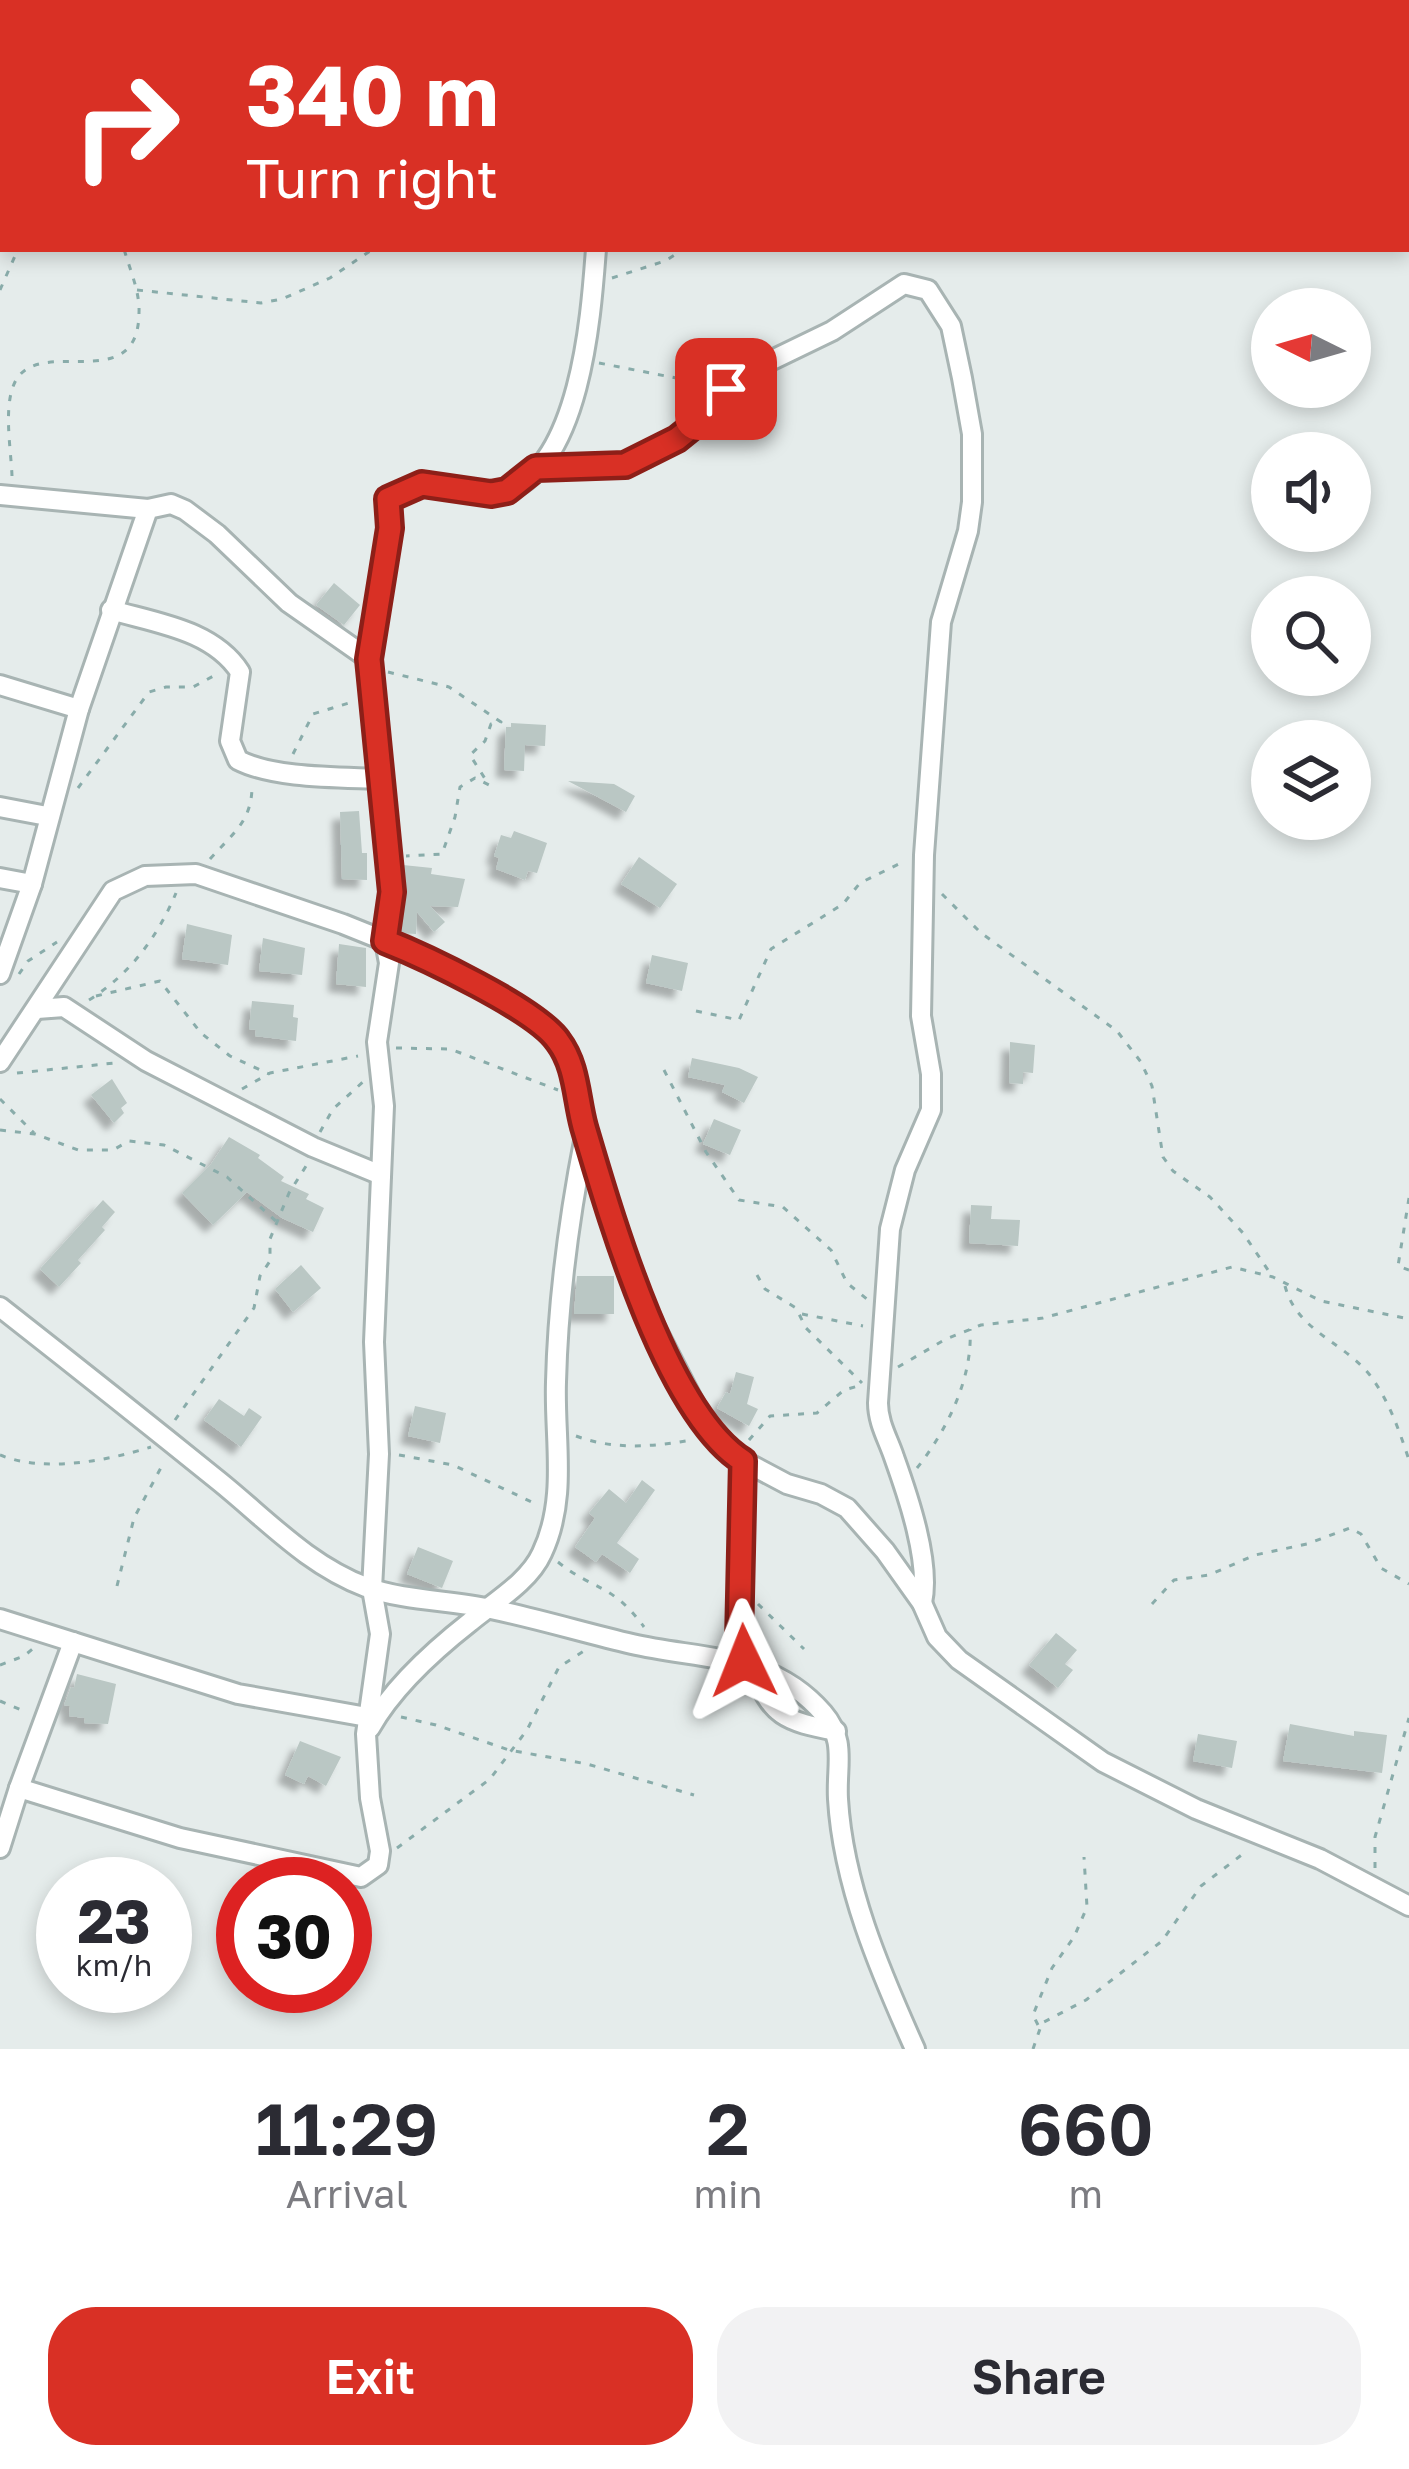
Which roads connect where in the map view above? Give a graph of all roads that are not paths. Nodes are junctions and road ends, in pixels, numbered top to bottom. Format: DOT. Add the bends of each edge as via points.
graph roads {
  1 [pos="596,252"];
  2 [pos="536,468"];
  3 [pos="7,495"];
  4 [pos="148,508"];
  5 [pos="111,610"];
  6 [pos="369,664"];
  7 [pos="0,685"];
  8 [pos="80,709"];
  9 [pos="382,779"];
  10 [pos="0,807"];
  11 [pos="47,816"];
  12 [pos="0,878"];
  13 [pos="32,884"];
  14 [pos="385,941"];
  15 [pos="9,975"];
  16 [pos="37,1009"];
  17 [pos="5,1068"];
  18 [pos="583,1123"];
  19 [pos="381,1175"];
  20 [pos="0,1307"];
  21 [pos="741,1459"];
  22 [pos="372,1589"];
  23 [pos="922,1603"];
  24 [pos="489,1608"];
  25 [pos="0,1619"];
  26 [pos="73,1642"];
  27 [pos="748,1664"];
  28 [pos="370,1721"];
  29 [pos="836,1730"];
  30 [pos="11,1793"];
  31 [pos="0,1848"];
  32 [pos="1409,1906"];
  33 [pos="915,2049"];
  1 -- 2 [label="street" via="585,360 560,432"];
  2 -- 6 [label="street" via="507,491 422,484 388,499"];
  2 -- 23 [label="street" via="646,458 698,422 726,389 904,284 928,290 951,326 972,434 971,502 941,622 924,854 921,1016 931,1110 890,1229 878,1417 907,1492 927,1580"];
  3 -- 4 [label="street"];
  4 -- 5 [label="street"];
  4 -- 6 [label="street" via="184,510"];
  5 -- 8 [label="street"];
  5 -- 9 [label="street" via="212,643 237,668 231,752 249,766"];
  6 -- 9 [label="street"];
  7 -- 8 [label="street"];
  8 -- 11 [label="street"];
  9 -- 14 [label="street" via="392,892"];
  10 -- 11 [label="street"];
  11 -- 13 [label="street"];
  12 -- 13 [label="street"];
  13 -- 15 [label="street"];
  14 -- 16 [label="street" via="190,873 146,876 113,891"];
  14 -- 18 [label="street" via="530,1015 557,1040 573,1072"];
  14 -- 19 [label="street"];
  16 -- 17 [label="street"];
  16 -- 19 [label="street" via="64,1007 146,1060"];
  18 -- 21 [label="street" via="634,1288 710,1434"];
  18 -- 24 [label="street" via="566,1228 554,1509 544,1550"];
  19 -- 22 [label="street"];
  20 -- 22 [label="street" via="301,1553"];
  21 -- 23 [label="street" via="847,1508"];
  21 -- 27 [label="street" via="739,1642"];
  22 -- 24 [label="street"];
  22 -- 28 [label="street" via="380,1634"];
  23 -- 32 [label="street" via="959,1660 1103,1762"];
  24 -- 27 [label="street"];
  24 -- 28 [label="street"];
  25 -- 26 [label="street"];
  26 -- 28 [label="street" via="238,1694"];
  26 -- 30 [label="street"];
  27 -- 29 [label="street" via="804,1694"];
  27 -- 29 [label="street" via="777,1714"];
  28 -- 30 [label="street" via="380,1851 378,1865 361,1877"];
  29 -- 33 [label="street" via="846,1848 874,1950"];
  30 -- 31 [label="street"];
}
